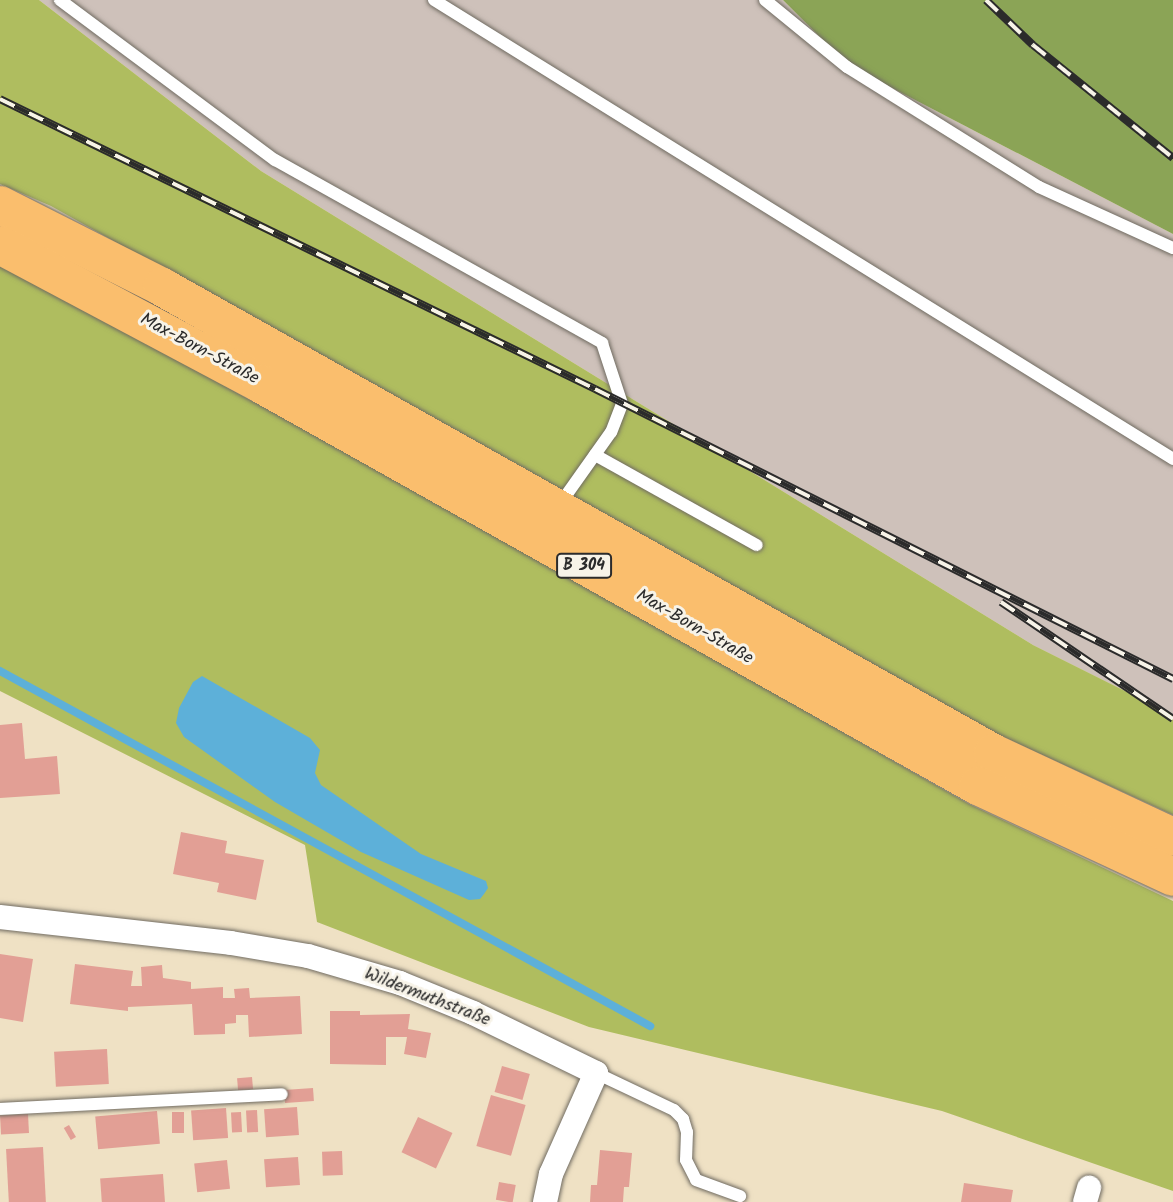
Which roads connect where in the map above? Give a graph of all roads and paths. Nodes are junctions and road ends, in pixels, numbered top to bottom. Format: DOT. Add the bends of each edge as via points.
graph roads {
  1 [pos="60,0"];
  2 [pos="434,0"];
  3 [pos="765,0"];
  4 [pos="0,205"];
  5 [pos="0,245"];
  6 [pos="1173,248"];
  7 [pos="595,455"];
  8 [pos="1173,459"];
  9 [pos="555,510"];
  10 [pos="757,545"];
  11 [pos="1173,836"];
  12 [pos="1173,877"];
  13 [pos="0,917"];
  14 [pos="596,1073"];
  15 [pos="282,1094"];
  16 [pos="0,1109"];
  17 [pos="740,1196"];
  18 [pos="545,1202"];
  1 -- 7 [label="lane" via="275,160 602,343 622,404"];
  2 -- 8 [label="lane"];
  3 -- 6 [label="lane" via="847,67 1039,187"];
  4 -- 9 [label="main road, Max-Born-Straße / B 304" via="162,287"];
  5 -- 12 [label="main road, Max-Born-Straße / B 304" via="261,384 978,786"];
  7 -- 9 [label="lane"];
  7 -- 10 [label="lane"];
  9 -- 11 [label="main road, Max-Born-Straße / B 304" via="993,753"];
  13 -- 14 [label="street, Wildermuthstraße" via="308,956 400,983"];
  14 -- 17 [label="lane, Wildermuthstraße" via="674,1111 683,1119 686,1160 696,1180"];
  14 -- 18 [label="street" via="551,1174"];
  15 -- 16 [label="lane"];
}
